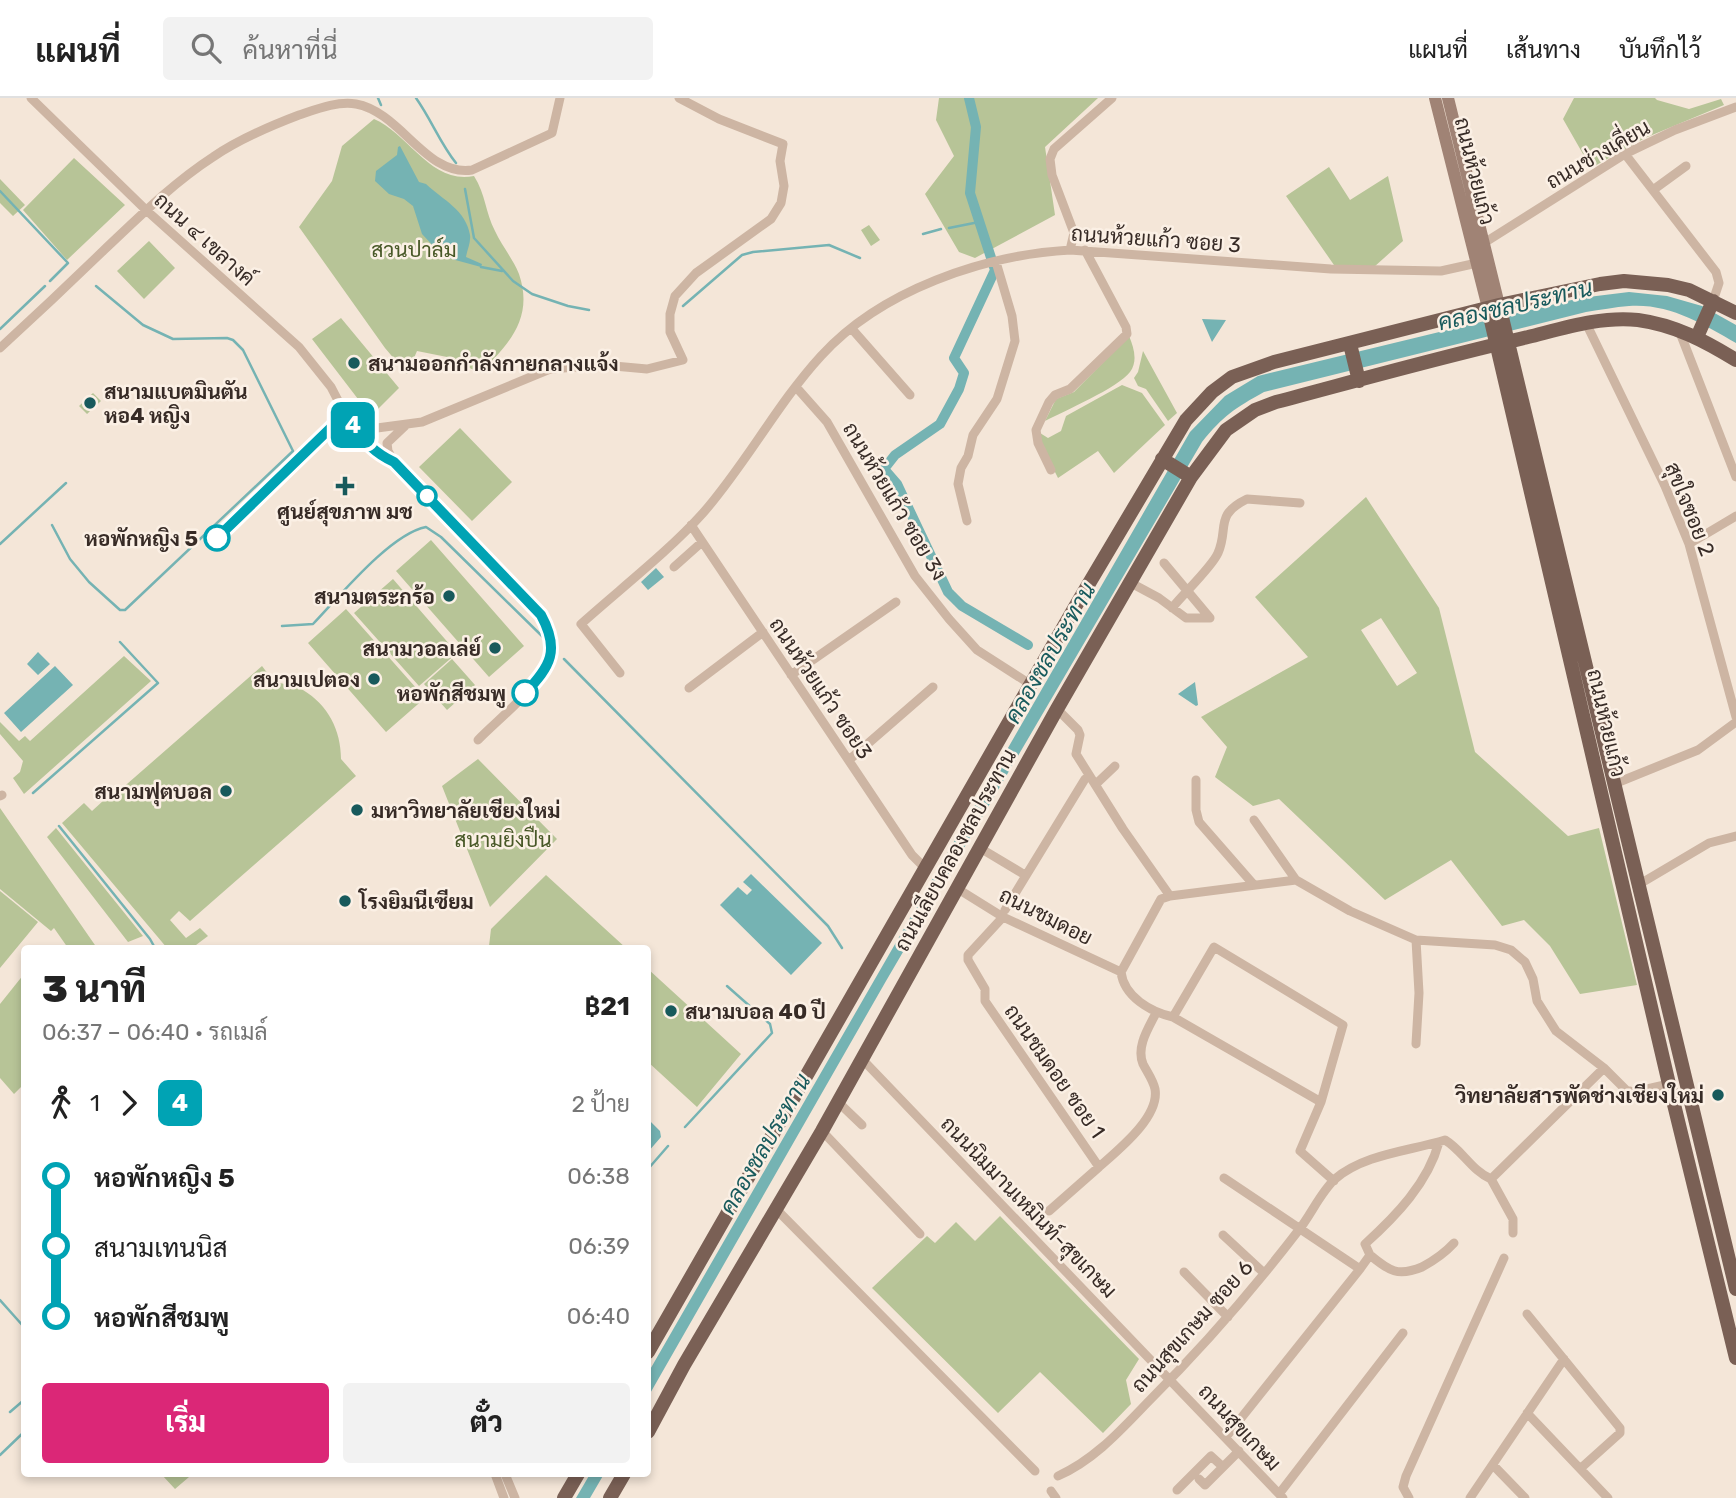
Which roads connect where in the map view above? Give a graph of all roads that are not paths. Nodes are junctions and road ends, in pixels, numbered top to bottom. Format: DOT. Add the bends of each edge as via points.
graph roads {
  1 [pos="31,98"];
  2 [pos="559,98"];
  3 [pos="679,98"];
  4 [pos="1112,98"];
  5 [pos="1435,98"];
  6 [pos="1448,98"];
  7 [pos="1736,107"];
  8 [pos="1625,154"];
  9 [pos="1686,166"];
  10 [pos="1653,190"];
  11 [pos="146,210"];
  12 [pos="1484,243"];
  13 [pos="1070,250"];
  14 [pos="1085,250"];
  15 [pos="991,263"];
  16 [pos="1477,263"];
  17 [pos="1713,301"];
  18 [pos="1494,307"];
  19 [pos="1736,313"];
  20 [pos="1586,324"];
  21 [pos="852,329"];
  22 [pos="1679,330"];
  23 [pos="1698,337"];
  24 [pos="1502,343"];
  25 [pos="1351,347"];
  26 [pos="0,348"];
  27 [pos="1736,360"];
  28 [pos="1358,377"];
  29 [pos="796,387"];
  30 [pos="911,395"];
  31 [pos="348,417"];
  32 [pos="405,426"];
  33 [pos="1165,461"];
  34 [pos="394,462"];
  35 [pos="1051,470"];
  36 [pos="1188,476"];
  37 [pos="1736,477"];
  38 [pos="1300,503"];
  39 [pos="1736,516"];
  40 [pos="967,520"];
  41 [pos="691,525"];
  42 [pos="702,542"];
  43 [pos="1689,544"];
  44 [pos="1164,563"];
  45 [pos="674,567"];
  46 [pos="1131,583"];
  47 [pos="1188,589"];
  48 [pos="896,602"];
  49 [pos="1172,608"];
  50 [pos="763,632"];
  51 [pos="620,673"];
  52 [pos="791,675"];
  53 [pos="1030,684"];
  54 [pos="933,687"];
  55 [pos="689,688"];
  56 [pos="1057,709"];
  57 [pos="1736,719"];
  58 [pos="478,740"];
  59 [pos="849,761"];
  60 [pos="1115,766"];
  61 [pos="1085,779"];
  62 [pos="1196,780"];
  63 [pos="1096,785"];
  64 [pos="1608,786"];
  65 [pos="1254,820"];
  66 [pos="1736,836"];
  67 [pos="980,848"];
  68 [pos="925,868"];
  69 [pos="1025,875"];
  70 [pos="1296,880"];
  71 [pos="1638,885"];
  72 [pos="1254,886"];
  73 [pos="958,889"];
  74 [pos="1170,896"];
  75 [pos="1004,913"];
  76 [pos="1416,940"];
  77 [pos="1121,972"];
  78 [pos="1156,1013"];
  79 [pos="1172,1017"];
  80 [pos="1416,1044"];
  81 [pos="862,1059"];
  82 [pos="1604,1068"];
  83 [pos="1685,1081"];
  84 [pos="1669,1084"];
  85 [pos="838,1102"];
  86 [pos="1321,1102"];
  87 [pos="862,1125"];
  88 [pos="822,1131"];
  89 [pos="1439,1142"];
  90 [pos="1099,1167"];
  91 [pos="1224,1178"];
  92 [pos="1490,1179"];
  93 [pos="1334,1181"];
  94 [pos="776,1209"];
  95 [pos="1049,1211"];
  96 [pos="1299,1230"];
  97 [pos="1513,1233"];
  98 [pos="920,1234"];
  99 [pos="1223,1235"];
  100 [pos="1454,1243"];
  101 [pos="1370,1255"];
  102 [pos="1504,1258"];
  103 [pos="1360,1269"];
  104 [pos="1184,1272"];
  105 [pos="1264,1273"];
  106 [pos="1736,1289"];
  107 [pos="1527,1314"];
  108 [pos="1227,1317"];
  109 [pos="1403,1333"];
  110 [pos="651,1347"];
  111 [pos="1736,1358"];
  112 [pos="1564,1359"];
  113 [pos="1171,1379"];
  114 [pos="1527,1413"];
  115 [pos="651,1427"];
  116 [pos="1226,1437"];
  117 [pos="1239,1451"];
  118 [pos="1493,1465"];
  119 [pos="1223,1467"];
  120 [pos="1581,1468"];
  121 [pos="1035,1471"];
  122 [pos="1058,1476"];
  123 [pos="496,1477"];
  124 [pos="506,1477"];
  125 [pos="576,1477"];
  126 [pos="622,1477"];
  127 [pos="1199,1479"];
  128 [pos="1177,1490"];
  129 [pos="564,1494"];
  130 [pos="1281,1496"];
  131 [pos="504,1498"];
  132 [pos="515,1498"];
  133 [pos="610,1498"];
  134 [pos="1409,1498"];
  135 [pos="1470,1498"];
  136 [pos="1525,1498"];
  137 [pos="1608,1498"];
  1 -- 11 [label="street, ถนน ๔ เขลางค์"];
  2 -- 11 [label="street" via="552,133 472,170 455,171 440,164 387,118 358,104 316,109 222,151"];
  3 -- 32 [label="street" via="719,120 783,144 784,186 782,202 771,219 696,273 675,296 670,332 683,360 647,369 603,365 550,369"];
  4 -- 13 [label="street" via="1054,149 1050,159 1074,233"];
  5 -- 16 [label="main road, ถนนห้วยแก้ว"];
  6 -- 12 [label="main road, ถนนห้วยแก้ว"];
  7 -- 8 [label="street, ถนนช่างเคี่ยน"];
  8 -- 10 [label="street"];
  8 -- 12 [label="street, ถนนช่างเคี่ยน"];
  9 -- 10 [label="street"];
  10 -- 17 [label="street" via="1716,272 1719,283"];
  11 -- 26 [label="street"];
  11 -- 31 [label="street, ถนน ๔ เขลางค์" via="299,347"];
  12 -- 18 [label="main road, ถนนห้วยแก้ว"];
  13 -- 14 [label="street, ถนนห้วยแก้ว ซอย 3"];
  13 -- 15 [label="street, ถนนห้วยแก้ว ซอย 3"];
  14 -- 16 [label="street, ถนนห้วยแก้ว ซอย 3" via="1331,269 1441,271"];
  14 -- 35 [label="street" via="1126,334 1070,389 1049,402 1036,430"];
  15 -- 21 [label="street, ถนนห้วยแก้ว ซอย 3" via="928,283"];
  15 -- 40 [label="street" via="1012,316 1015,341 997,399 973,435 961,468 958,484"];
  16 -- 18 [label="main road, ถนนห้วยแก้ว"];
  17 -- 18 [label="main road, ถนนเลียบคลองชลประทาน" via="1668,285 1624,281"];
  17 -- 19 [label="main road, ถนนเลียบคลองชลประทาน"];
  17 -- 23 [label="main road"];
  18 -- 24 [label="main road, ถนนห้วยแก้ว"];
  18 -- 25 [label="main road, ถนนเลียบคลองชลประทาน"];
  20 -- 22 [label="main road, ถนนเลียบคลองชลประทาน" via="1637,320"];
  20 -- 24 [label="main road, ถนนเลียบคลองชลประทาน"];
  20 -- 43 [label="street, สุขใจซอย 2"];
  21 -- 29 [label="street, ถนนห้วยแก้ว ซอย 3"];
  21 -- 30 [label="street"];
  22 -- 23 [label="main road, ถนนเลียบคลองชลประทาน"];
  22 -- 37 [label="street"];
  23 -- 27 [label="main road, ถนนเลียบคลองชลประทาน"];
  24 -- 28 [label="main road, ถนนเลียบคลองชลประทาน"];
  24 -- 64 [label="main road, ถนนห้วยแก้ว"];
  25 -- 28 [label="main road"];
  25 -- 33 [label="main road, ถนนเลียบคลองชลประทาน" via="1274,362 1232,377 1186,419"];
  28 -- 36 [label="main road, ถนนเลียบคลองชลประทาน" via="1247,414 1226,430"];
  29 -- 41 [label="street, ถนนห้วยแก้ว ซอย 3"];
  29 -- 53 [label="street, ถนนห้วยแก้ว ซอย 3ง" via="827,422 915,576 949,620 977,650"];
  31 -- 32 [label="street" via="375,428"];
  31 -- 34 [label="street, ถนน ๔ เขลางค์" via="368,446"];
  32 -- 34 [label="street" via="387,443"];
  33 -- 36 [label="main road"];
  33 -- 53 [label="main road, ถนนเลียบคลองชลประทาน"];
  34 -- 58 [label="street, ถนน ๔ เขลางค์" via="541,615 552,638 548,666"];
  36 -- 46 [label="main road, ถนนเลียบคลองชลประทาน"];
  38 -- 47 [label="street" via="1241,502 1225,517 1218,554"];
  39 -- 43 [label="street"];
  41 -- 42 [label="street, ถนนห้วยแก้ว ซอย3"];
  41 -- 51 [label="street, ถนนห้วยแก้ว ซอย 3" via="581,624"];
  42 -- 45 [label="street"];
  42 -- 50 [label="street, ถนนห้วยแก้ว ซอย3"];
  43 -- 57 [label="street, สุขใจซอย 2"];
  44 -- 47 [label="street"];
  46 -- 49 [label="street"];
  46 -- 56 [label="main road, ถนนเลียบคลองชลประทาน"];
  47 -- 49 [label="street"];
  47 -- 49 [label="street" via="1210,618 1186,618"];
  48 -- 52 [label="street"];
  50 -- 52 [label="street, ถนนห้วยแก้ว ซอย3"];
  50 -- 55 [label="street"];
  52 -- 59 [label="street, ถนนห้วยแก้ว ซอย3"];
  53 -- 68 [label="main road, ถนนเลียบคลองชลประทาน"];
  54 -- 59 [label="street"];
  56 -- 63 [label="street" via="1078,730 1076,754"];
  56 -- 67 [label="main road, ถนนเลียบคลองชลประทาน"];
  57 -- 64 [label="street" via="1698,750"];
  59 -- 68 [label="street, ถนนห้วยแก้ว ซอย3"];
  60 -- 63 [label="street"];
  61 -- 69 [label="street"];
  62 -- 72 [label="street" via="1199,822"];
  63 -- 74 [label="street"];
  64 -- 71 [label="main road, ถนนห้วยแก้ว"];
  64 -- 84 [label="main road, ถนนห้วยแก้ว"];
  65 -- 70 [label="street"];
  66 -- 71 [label="street" via="1709,843"];
  67 -- 69 [label="street"];
  67 -- 73 [label="main road, ถนนเลียบคลองชลประทาน"];
  68 -- 110 [label="main road, ถนนเลียบคลองชลประทาน"];
  69 -- 75 [label="street"];
  70 -- 72 [label="street"];
  70 -- 76 [label="street" via="1350,911"];
  71 -- 83 [label="main road, ถนนห้วยแก้ว"];
  72 -- 74 [label="street"];
  73 -- 75 [label="street, ถนนชมดอย"];
  73 -- 81 [label="main road, ถนนเลียบคลองชลประทาน"];
  74 -- 77 [label="street" via="1156,905"];
  75 -- 77 [label="street, ถนนชมดอย"];
  75 -- 90 [label="street, ถนนชมดอย ซอย 1" via="968,960 985,989 985,1001"];
  76 -- 80 [label="street"];
  76 -- 82 [label="street" via="1511,950 1525,962 1537,1001 1556,1031"];
  77 -- 78 [label="street" via="1130,993"];
  78 -- 79 [label="street"];
  78 -- 90 [label="street, ถนนชมดอย ซอย 1" via="1140,1049 1156,1092 1150,1111"];
  79 -- 86 [label="street"];
  79 -- 86 [label="street" via="1214,947 1343,1025"];
  81 -- 85 [label="main road, ถนนเลียบคลองชลประทาน"];
  81 -- 113 [label="street, ถนนนิมมานเหมินท์-สุขเกษม"];
  82 -- 84 [label="street" via="1634,1092"];
  82 -- 92 [label="street"];
  83 -- 84 [label="main road"];
  83 -- 106 [label="main road, ถนนห้วยแก้ว"];
  84 -- 111 [label="main road, ถนนห้วยแก้ว"];
  85 -- 87 [label="street"];
  85 -- 88 [label="main road, ถนนเลียบคลองชลประทาน"];
  86 -- 93 [label="street" via="1300,1151"];
  88 -- 94 [label="main road, ถนนเลียบคลองชลประทาน"];
  88 -- 98 [label="street"];
  89 -- 92 [label="street" via="1454,1146"];
  89 -- 93 [label="street" via="1362,1164"];
  89 -- 101 [label="street" via="1435,1158 1413,1194 1365,1244"];
  90 -- 95 [label="street"];
  91 -- 96 [label="street"];
  92 -- 97 [label="street" via="1513,1219"];
  93 -- 96 [label="street, ถนนสุขเกษม ซอย 6"];
  94 -- 115 [label="main road, ถนนเลียบคลองชลประทาน"];
  94 -- 121 [label="street"];
  96 -- 103 [label="street"];
  96 -- 105 [label="street, ถนนสุขเกษม ซอย 6"];
  99 -- 105 [label="street"];
  100 -- 101 [label="street" via="1443,1255 1412,1272 1398,1273"];
  101 -- 103 [label="street"];
  102 -- 134 [label="street" via="1406,1476 1403,1486"];
  103 -- 116 [label="street"];
  104 -- 108 [label="street"];
  105 -- 108 [label="street, ถนนสุขเกษม ซอย 6"];
  107 -- 112 [label="street"];
  108 -- 113 [label="street, ถนนสุขเกษม ซอย 6"];
  109 -- 130 [label="street"];
  112 -- 114 [label="street"];
  112 -- 120 [label="street" via="1620,1428"];
  113 -- 116 [label="street, ถนนสุขเกษม"];
  113 -- 122 [label="street, ถนนสุขเกษม ซอย 6" via="1103,1448"];
  114 -- 118 [label="street"];
  114 -- 120 [label="street"];
  116 -- 117 [label="street, ถนนสุขเกษม"];
  117 -- 119 [label="street"];
  117 -- 130 [label="street, ถนนสุขเกษม"];
  118 -- 135 [label="street"];
  118 -- 136 [label="street"];
  119 -- 127 [label="street" via="1205,1485"];
  119 -- 128 [label="street" via="1211,1456"];
  120 -- 137 [label="street"];
  123 -- 131 [label="street"];
  124 -- 132 [label="street"];
  125 -- 129 [label="main road"];
  126 -- 133 [label="main road"];
}
